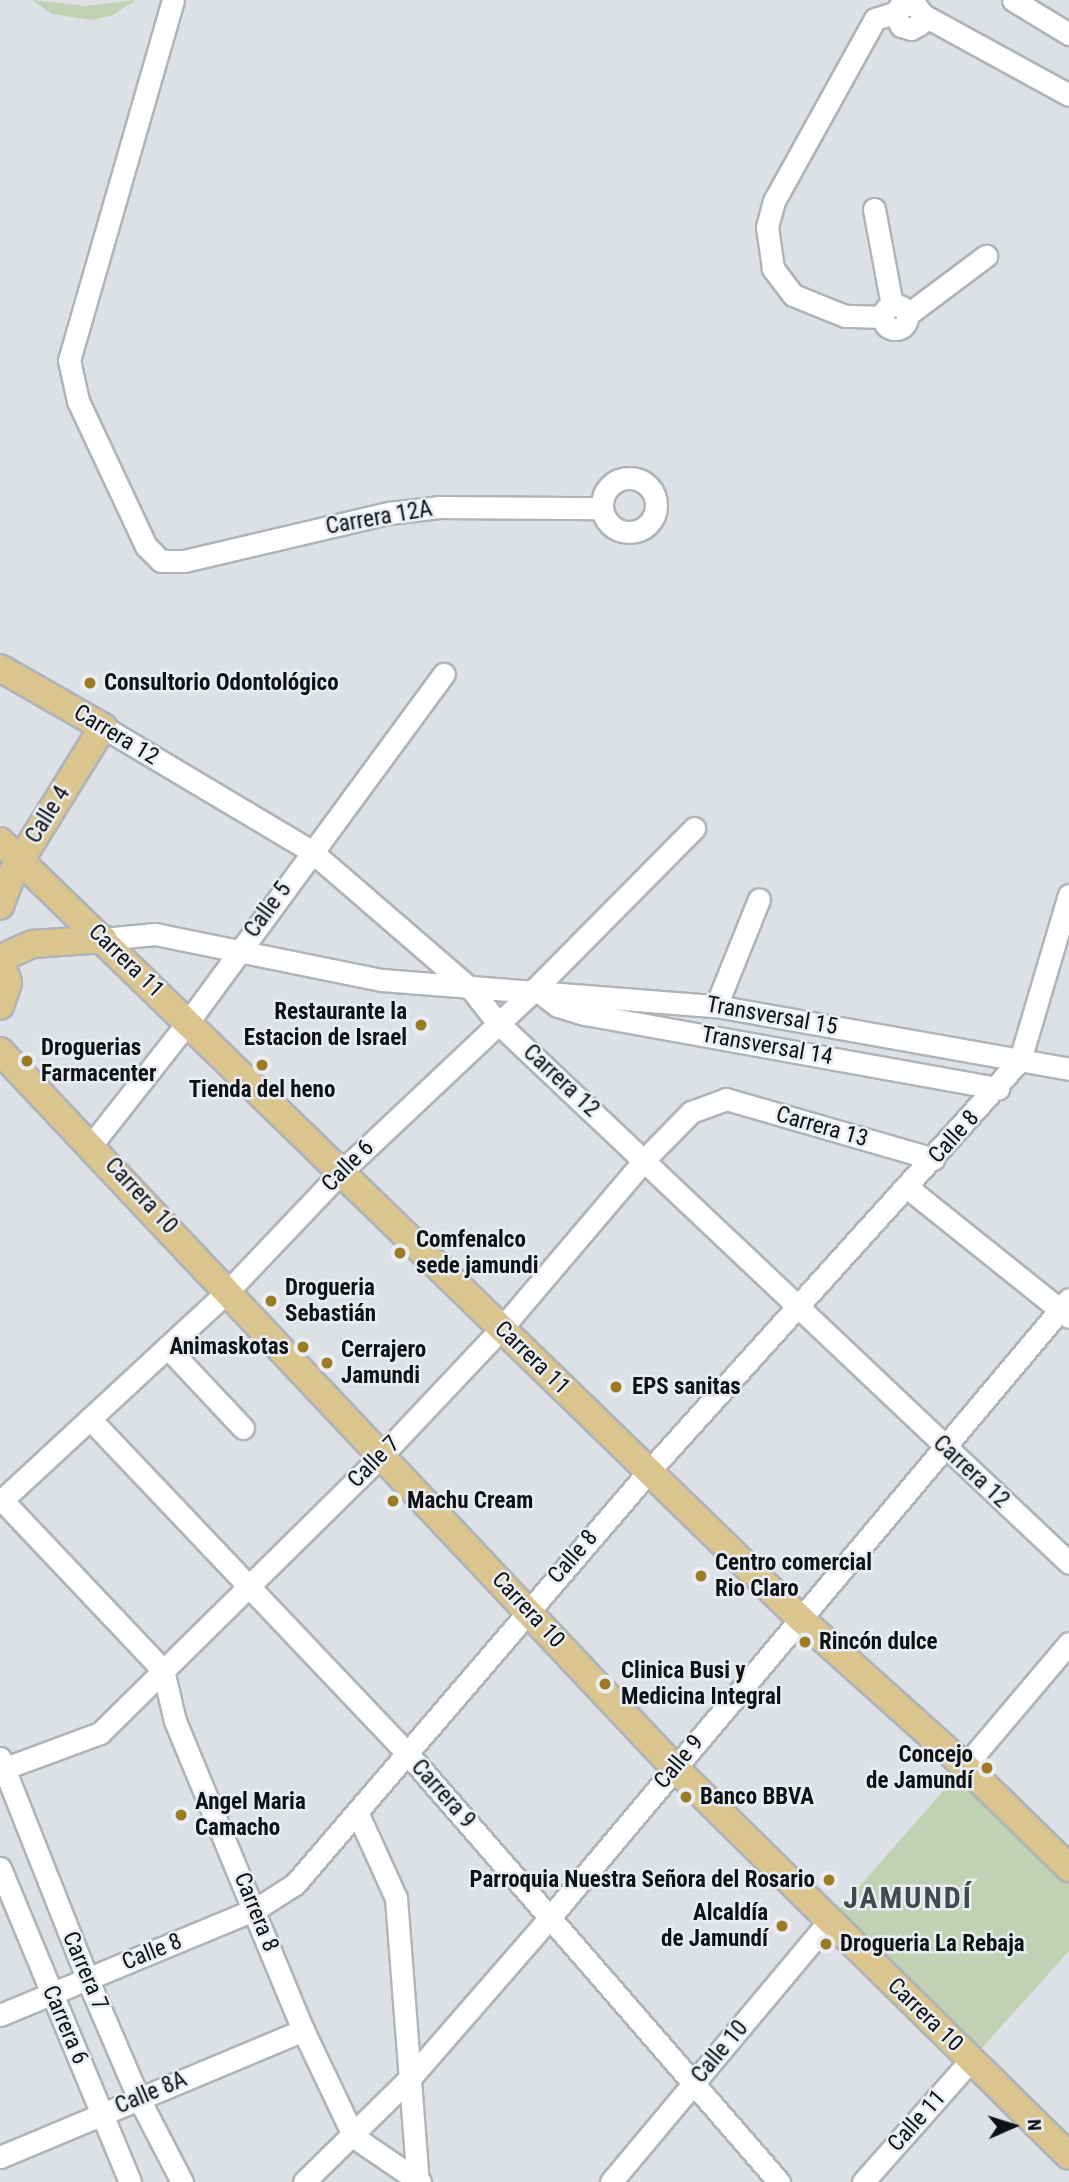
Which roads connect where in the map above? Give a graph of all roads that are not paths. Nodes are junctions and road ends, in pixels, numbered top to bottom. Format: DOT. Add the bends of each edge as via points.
graph roads {
  1 [pos="173,0"];
  2 [pos="1013,0"];
  3 [pos="909,7"];
  4 [pos="1069,34"];
  5 [pos="1069,95"];
  6 [pos="874,209"];
  7 [pos="986,256"];
  8 [pos="894,312"];
  9 [pos="601,508"];
  10 [pos="0,668"];
  11 [pos="444,674"];
  12 [pos="103,727"];
  13 [pos="694,828"];
  14 [pos="0,841"];
  15 [pos="311,851"];
  16 [pos="20,860"];
  17 [pos="1069,895"];
  18 [pos="759,899"];
  19 [pos="0,906"];
  20 [pos="104,939"];
  21 [pos="240,948"];
  22 [pos="0,958"];
  23 [pos="472,990"];
  24 [pos="536,993"];
  25 [pos="0,1006"];
  26 [pos="716,1006"];
  27 [pos="497,1021"];
  28 [pos="188,1022"];
  29 [pos="0,1051"];
  30 [pos="1020,1060"];
  31 [pos="1069,1069"];
  32 [pos="998,1087"];
  33 [pos="709,1102"];
  34 [pos="92,1144"];
  35 [pos="645,1159"];
  36 [pos="934,1159"];
  37 [pos="341,1172"];
  38 [pos="908,1188"];
  39 [pos="229,1290"];
  40 [pos="799,1304"];
  41 [pos="1066,1308"];
  42 [pos="501,1329"];
  43 [pos="167,1347"];
  44 [pos="91,1420"];
  45 [pos="243,1428"];
  46 [pos="943,1446"];
  47 [pos="383,1454"];
  48 [pos="650,1470"];
  49 [pos="1,1501"];
  50 [pos="1069,1563"];
  51 [pos="251,1584"];
  52 [pos="528,1609"];
  53 [pos="801,1619"];
  54 [pos="1069,1643"];
  55 [pos="163,1670"];
  56 [pos="407,1753"];
  57 [pos="1,1765"];
  58 [pos="965,1766"];
  59 [pos="674,1767"];
  60 [pos="357,1812"];
  61 [pos="1069,1868"];
  62 [pos="2,1879"];
  63 [pos="256,1909"];
  64 [pos="552,1915"];
  65 [pos="829,1921"];
  66 [pos="87,1978"];
  67 [pos="52,1993"];
  68 [pos="0,2015"];
  69 [pos="303,2030"];
  70 [pos="971,2060"];
  71 [pos="412,2076"];
  72 [pos="692,2085"];
  73 [pos="138,2097"];
  74 [pos="103,2113"];
  75 [pos="354,2137"];
  76 [pos="1069,2156"];
  77 [pos="0,2157"];
  78 [pos="419,2181"];
  79 [pos="130,2182"];
  80 [pos="182,2182"];
  81 [pos="304,2182"];
  82 [pos="611,2182"];
  83 [pos="779,2182"];
  84 [pos="863,2182"];
  1 -- 9 [label="street, Carrera 12A" via="69,359 78,401 146,546 161,561 184,562 401,511"];
  2 -- 4 [label="street"];
  3 -- 5 [label="street"];
  3 -- 8 [label="street" via="875,19 774,201 766,227 773,268 793,295 845,316"];
  6 -- 8 [label="street"];
  7 -- 8 [label="street"];
  10 -- 12 [label="main road, Carrera 12"];
  11 -- 15 [label="street, Calle 5"];
  12 -- 15 [label="street, Carrera 12"];
  12 -- 16 [label="main road, Calle 4"];
  13 -- 24 [label="street, Calle 6"];
  14 -- 16 [label="main road, Carrera 11"];
  15 -- 21 [label="street, Calle 5"];
  15 -- 23 [label="street, Carrera 12"];
  16 -- 19 [label="main road, Calle 4"];
  16 -- 20 [label="main road, Carrera 11"];
  17 -- 30 [label="street"];
  18 -- 26 [label="street"];
  20 -- 21 [label="street" via="155,934"];
  20 -- 22 [label="main road" via="33,944"];
  20 -- 28 [label="main road, Carrera 11"];
  21 -- 23 [label="street" via="382,981"];
  21 -- 28 [label="street, Calle 5"];
  22 -- 25 [label="main road" via="8,983"];
  23 -- 24 [label="street, Transversal 15"];
  23 -- 27 [label="street, Carrera 12"];
  24 -- 26 [label="street, Transversal 15"];
  24 -- 27 [label="street, Calle 6"];
  24 -- 32 [label="street, Transversal 14" via="585,1014"];
  26 -- 30 [label="street, Transversal 15"];
  27 -- 35 [label="street, Carrera 12"];
  27 -- 37 [label="street, Calle 6"];
  28 -- 34 [label="street, Calle 5"];
  28 -- 37 [label="main road, Carrera 11"];
  29 -- 34 [label="main road, Carrera 10"];
  30 -- 31 [label="street, Transversal 15"];
  30 -- 32 [label="street, Calle 8"];
  32 -- 36 [label="street, Calle 8"];
  33 -- 35 [label="street, Calle 7" via="691,1112"];
  33 -- 36 [label="street, Carrera 13" via="726,1099"];
  34 -- 39 [label="main road, Carrera 10"];
  35 -- 40 [label="street, Carrera 12"];
  35 -- 42 [label="street, Calle 7"];
  36 -- 38 [label="street, Calle 8"];
  37 -- 39 [label="street, Calle 6"];
  37 -- 42 [label="main road, Carrera 11"];
  38 -- 40 [label="street, Calle 8"];
  38 -- 41 [label="street"];
  39 -- 43 [label="street, Calle 6"];
  39 -- 47 [label="main road, Carrera 10"];
  40 -- 46 [label="street, Carrera 12"];
  40 -- 48 [label="street, Calle 8"];
  41 -- 46 [label="street, Calle 9"];
  42 -- 47 [label="street, Calle 7"];
  42 -- 48 [label="main road, Carrera 11"];
  43 -- 44 [label="street, Calle 6"];
  43 -- 45 [label="street"];
  44 -- 49 [label="street, Calle 6"];
  44 -- 51 [label="street, Carrera 9"];
  46 -- 50 [label="street, Carrera 12"];
  46 -- 53 [label="street, Calle 9"];
  47 -- 51 [label="street, Calle 7"];
  47 -- 52 [label="main road, Carrera 10"];
  48 -- 52 [label="street, Calle 8"];
  48 -- 53 [label="main road, Carrera 11"];
  49 -- 55 [label="street"];
  51 -- 55 [label="street, Calle 7"];
  51 -- 56 [label="street, Carrera 9"];
  52 -- 56 [label="street, Calle 8"];
  52 -- 59 [label="main road, Carrera 10"];
  53 -- 58 [label="main road, Carrera 11"];
  53 -- 59 [label="street, Calle 9"];
  54 -- 58 [label="street"];
  55 -- 57 [label="street, Calle 7" via="100,1733"];
  55 -- 63 [label="street, Carrera 8" via="175,1721"];
  56 -- 60 [label="street, Calle 8"];
  56 -- 64 [label="street, Carrera 9"];
  57 -- 66 [label="street, Carrera 7"];
  58 -- 61 [label="main road, Carrera 11"];
  59 -- 64 [label="street, Calle 9"];
  59 -- 65 [label="main road, Carrera 10"];
  60 -- 63 [label="street, Calle 8" via="295,1884"];
  60 -- 71 [label="street" via="396,1898"];
  62 -- 67 [label="street, Carrera 6"];
  63 -- 66 [label="street, Calle 8"];
  63 -- 69 [label="street, Carrera 8"];
  64 -- 71 [label="street, Calle 9"];
  64 -- 72 [label="street, Carrera 9"];
  65 -- 70 [label="main road, Carrera 10"];
  65 -- 72 [label="street, Calle 10"];
  66 -- 67 [label="street, Calle 8"];
  66 -- 73 [label="street, Carrera 7"];
  67 -- 68 [label="street, Calle 8"];
  67 -- 74 [label="street, Carrera 6"];
  69 -- 73 [label="street, Calle 8A"];
  69 -- 75 [label="street, Carrera 8"];
  70 -- 76 [label="main road, Carrera 10"];
  70 -- 84 [label="street, Calle 11"];
  71 -- 75 [label="street, Calle 9"];
  71 -- 78 [label="street"];
  72 -- 82 [label="street, Calle 10"];
  72 -- 83 [label="street, Carrera 9"];
  73 -- 74 [label="street, Calle 8A"];
  73 -- 80 [label="street, Carrera 7"];
  74 -- 77 [label="street, Calle 8A"];
  74 -- 79 [label="street, Carrera 6"];
  75 -- 78 [label="street"];
  75 -- 81 [label="street, Calle 9"];
}
